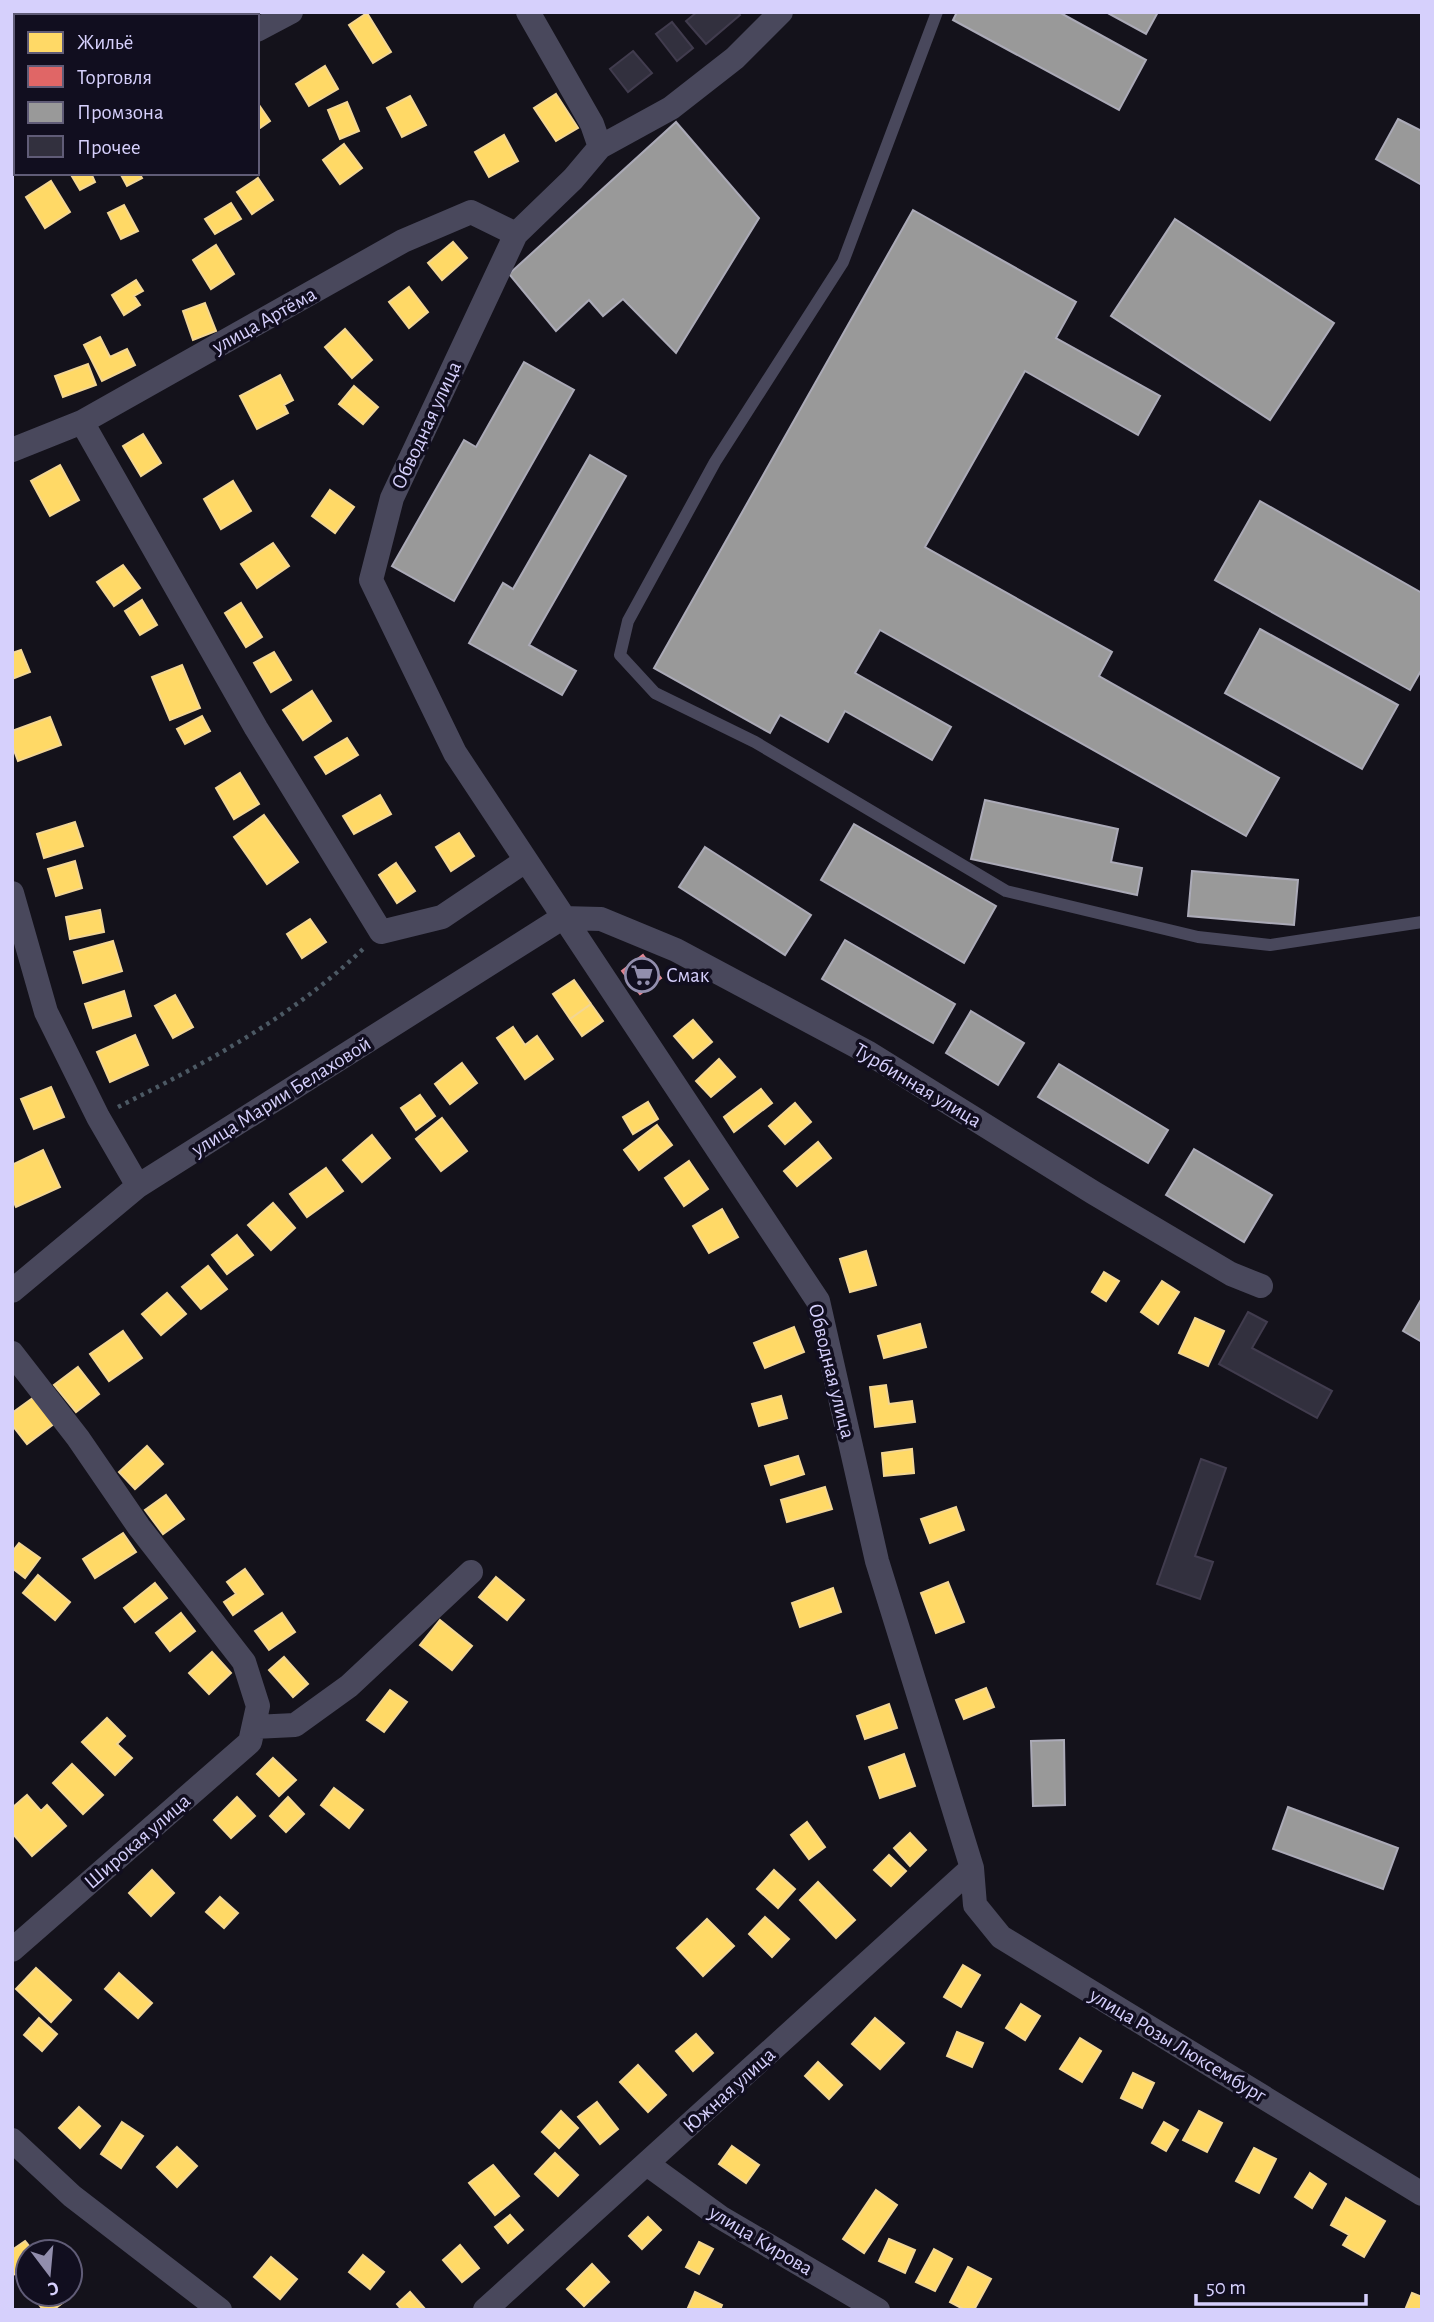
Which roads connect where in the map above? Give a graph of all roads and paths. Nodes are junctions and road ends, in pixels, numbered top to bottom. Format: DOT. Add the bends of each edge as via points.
graph roads {
  1 [pos="291,12"];
  2 [pos="528,12"];
  3 [pos="781,12"];
  4 [pos="937,12"];
  5 [pos="259,29"];
  6 [pos="600,147"];
  7 [pos="516,234"];
  8 [pos="82,422"];
  9 [pos="12,450"];
  10 [pos="525,861"];
  11 [pos="12,893"];
  12 [pos="562,918"];
  13 [pos="1422,922"];
  14 [pos="381,932"];
  15 [pos="98,1117"];
  16 [pos="138,1186"];
  17 [pos="1261,1286"];
  18 [pos="12,1291"];
  19 [pos="12,1353"];
  20 [pos="471,1572"];
  21 [pos="254,1727"];
  22 [pos="972,1868"];
  23 [pos="12,1950"];
  24 [pos="12,2140"];
  25 [pos="647,2164"];
  26 [pos="1422,2194"];
  27 [pos="209,2306"];
  28 [pos="485,2310"];
  29 [pos="878,2310"];
  1 -- 5 [label="street"];
  2 -- 6 [label="street" via="592,124"];
  3 -- 6 [label="street" via="735,58 671,108"];
  4 -- 13 [label="lane" via="843,262 715,462 628,621 620,655 655,694 755,742 1006,891 1198,937 1270,945"];
  6 -- 7 [label="street, Обводная улица"];
  7 -- 8 [label="street, улица Артёма" via="471,212 403,242"];
  7 -- 10 [label="street, Обводная улица" via="392,498 371,580 455,753"];
  8 -- 9 [label="street, улица Артёма"];
  8 -- 14 [label="street" via="256,728"];
  10 -- 12 [label="street, Обводная улица"];
  10 -- 14 [label="street" via="442,917"];
  11 -- 15 [label="street" via="46,1012"];
  12 -- 16 [label="street, улица Марии Белаховой"];
  12 -- 17 [label="street, Турбинная улица" via="601,919 676,950 867,1052 1231,1274"];
  12 -- 22 [label="street, Обводная улица" via="818,1301 877,1561"];
  14 -- 15 [label="path" via="333,978 215,1058"];
  15 -- 16 [label="street"];
  16 -- 18 [label="street, улица Марии Белаховой"];
  19 -- 21 [label="street" via="244,1662 258,1706"];
  20 -- 21 [label="street" via="349,1686 295,1725"];
  21 -- 23 [label="street, Широкая улица" via="250,1742"];
  22 -- 25 [label="street, Южная улица"];
  22 -- 26 [label="street, улица Розы Люксембург" via="975,1905 1000,1937"];
  24 -- 27 [label="street" via="72,2196"];
  25 -- 28 [label="street, Южная улица"];
  25 -- 29 [label="street, улица Кирова" via="720,2217"];
}
